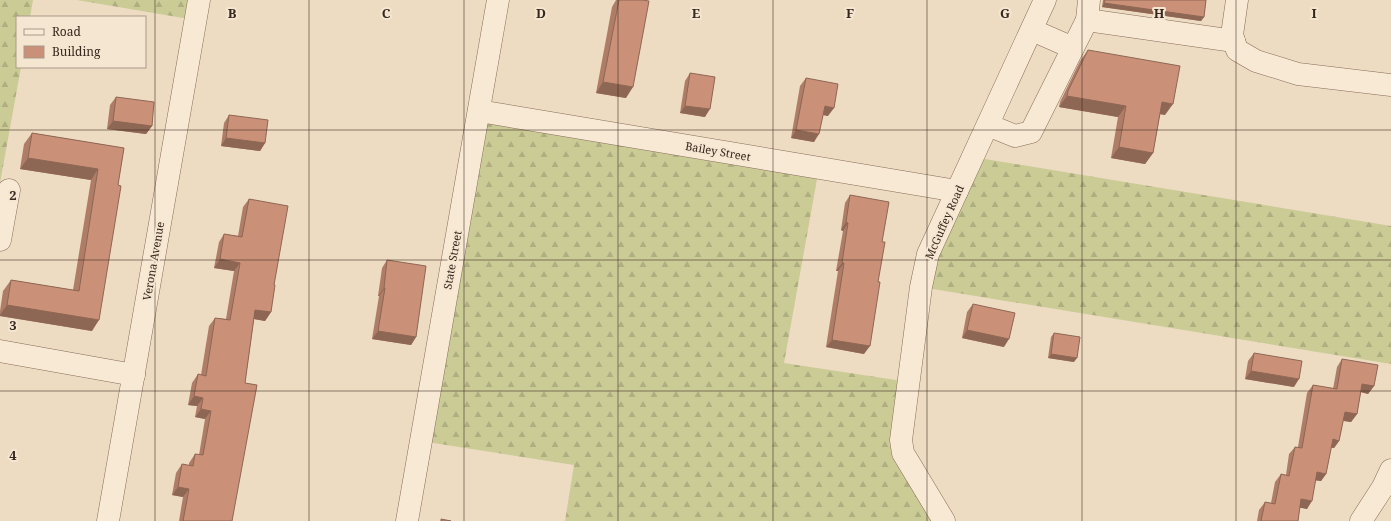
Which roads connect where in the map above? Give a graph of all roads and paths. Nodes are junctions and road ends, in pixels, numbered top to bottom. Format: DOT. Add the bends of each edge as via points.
graph roads {
  1 [pos="199,0"];
  2 [pos="498,0"];
  3 [pos="1046,0"];
  4 [pos="1237,0"];
  5 [pos="1088,10"];
  6 [pos="1032,30"];
  7 [pos="1234,41"];
  8 [pos="1073,48"];
  9 [pos="1391,85"];
  10 [pos="479,111"];
  11 [pos="988,125"];
  12 [pos="9,190"];
  13 [pos="957,191"];
  14 [pos="0,240"];
  15 [pos="0,351"];
  16 [pos="134,375"];
  17 [pos="1391,470"];
  18 [pos="108,521"];
  19 [pos="407,521"];
  20 [pos="944,521"];
  21 [pos="1361,521"];
  1 -- 16 [label="street, Verona Avenue"];
  2 -- 10 [label="street, State Street"];
  3 -- 6 [label="street, McGuffey Road"];
  4 -- 7 [label="street" via="1232,35"];
  5 -- 7 [label="street"];
  5 -- 8 [label="street"];
  6 -- 8 [label="street"];
  6 -- 11 [label="street, McGuffey Road"];
  7 -- 9 [label="street" via="1237,50 1256,61 1298,74"];
  8 -- 11 [label="street" via="1032,132 1015,136"];
  10 -- 13 [label="street, Bailey Street"];
  10 -- 19 [label="street, State Street"];
  11 -- 13 [label="street, McGuffey Road"];
  12 -- 14 [label="street"];
  13 -- 20 [label="street, McGuffey Road" via="928,254 921,287 902,440 903,453"];
  15 -- 16 [label="street"];
  16 -- 18 [label="street, Verona Avenue"];
  17 -- 21 [label="street"];
}
